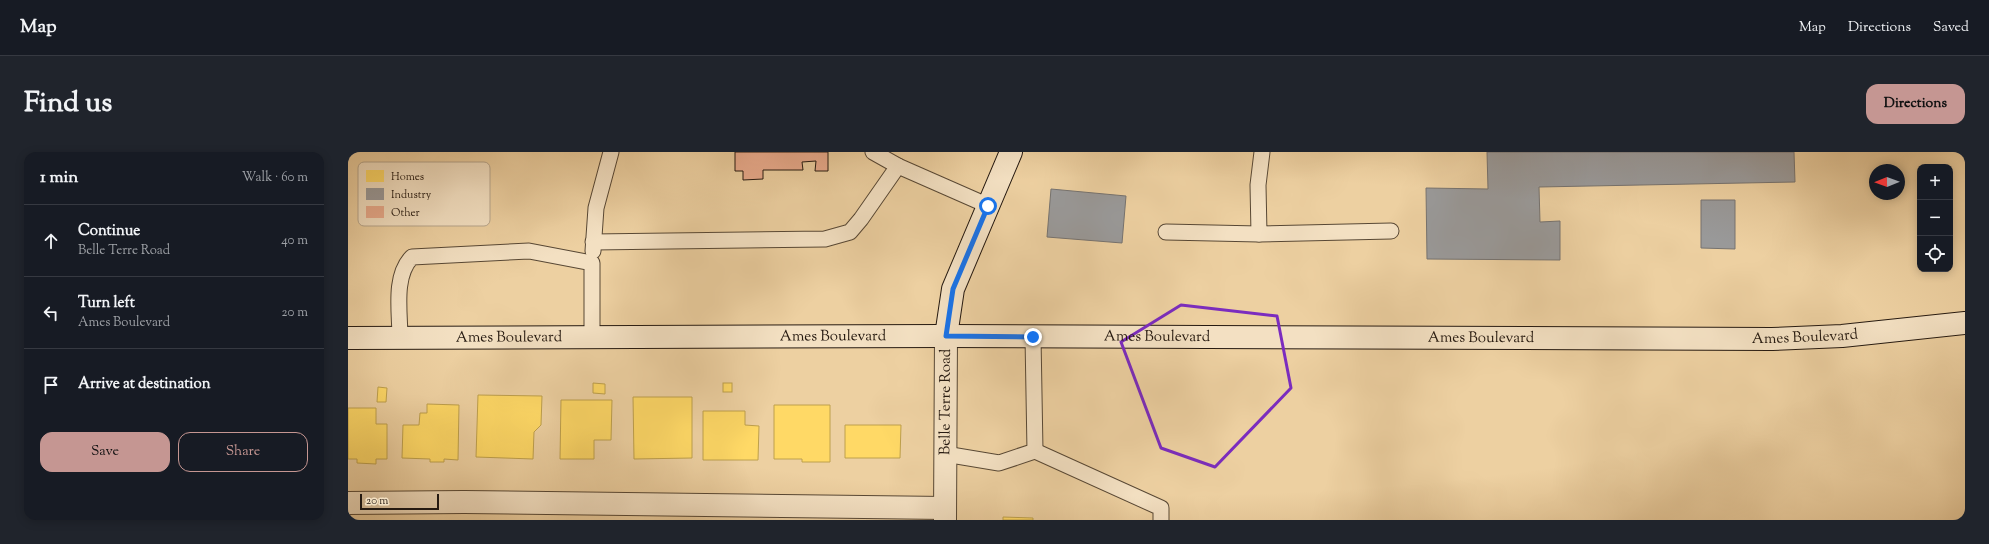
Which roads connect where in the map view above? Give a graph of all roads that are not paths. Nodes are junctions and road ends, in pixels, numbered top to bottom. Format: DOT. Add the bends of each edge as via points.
graph roads {
  1 [pos="611,152"];
  2 [pos="872,152"];
  3 [pos="1011,152"];
  4 [pos="1262,152"];
  5 [pos="898,166"];
  6 [pos="988,206"];
  7 [pos="1391,231"];
  8 [pos="1166,232"];
  9 [pos="1259,234"];
  10 [pos="593,242"];
  11 [pos="592,263"];
  12 [pos="1965,323"];
  13 [pos="946,336"];
  14 [pos="1033,337"];
  15 [pos="348,338"];
  16 [pos="400,338"];
  17 [pos="592,338"];
  18 [pos="1035,451"];
  19 [pos="945,454"];
  20 [pos="348,503"];
  21 [pos="945,514"];
  22 [pos="1161,520"];
  1 -- 10 [label="lane" via="596,208"];
  2 -- 5 [label="lane"];
  3 -- 6 [label="street, Belle Terre Road"];
  4 -- 9 [label="lane" via="1258,185"];
  5 -- 6 [label="lane"];
  5 -- 10 [label="lane" via="850,232 825,239"];
  6 -- 13 [label="street, Belle Terre Road" via="953,289"];
  7 -- 9 [label="lane"];
  8 -- 9 [label="lane"];
  10 -- 11 [label="lane"];
  11 -- 16 [label="lane" via="529,251 412,257 404,265 400,286"];
  11 -- 17 [label="lane"];
  12 -- 14 [label="street, Ames Boulevard" via="1842,336 1772,339"];
  13 -- 14 [label="street, Ames Boulevard"];
  13 -- 17 [label="street, Ames Boulevard"];
  13 -- 19 [label="street, Belle Terre Road"];
  14 -- 18 [label="lane"];
  15 -- 16 [label="street, Ames Boulevard"];
  16 -- 17 [label="street, Ames Boulevard"];
  18 -- 19 [label="lane" via="999,463"];
  18 -- 22 [label="lane" via="1161,508"];
  19 -- 21 [label="street, Belle Terre Road"];
  20 -- 21 [label="street" via="464,502"];
}
